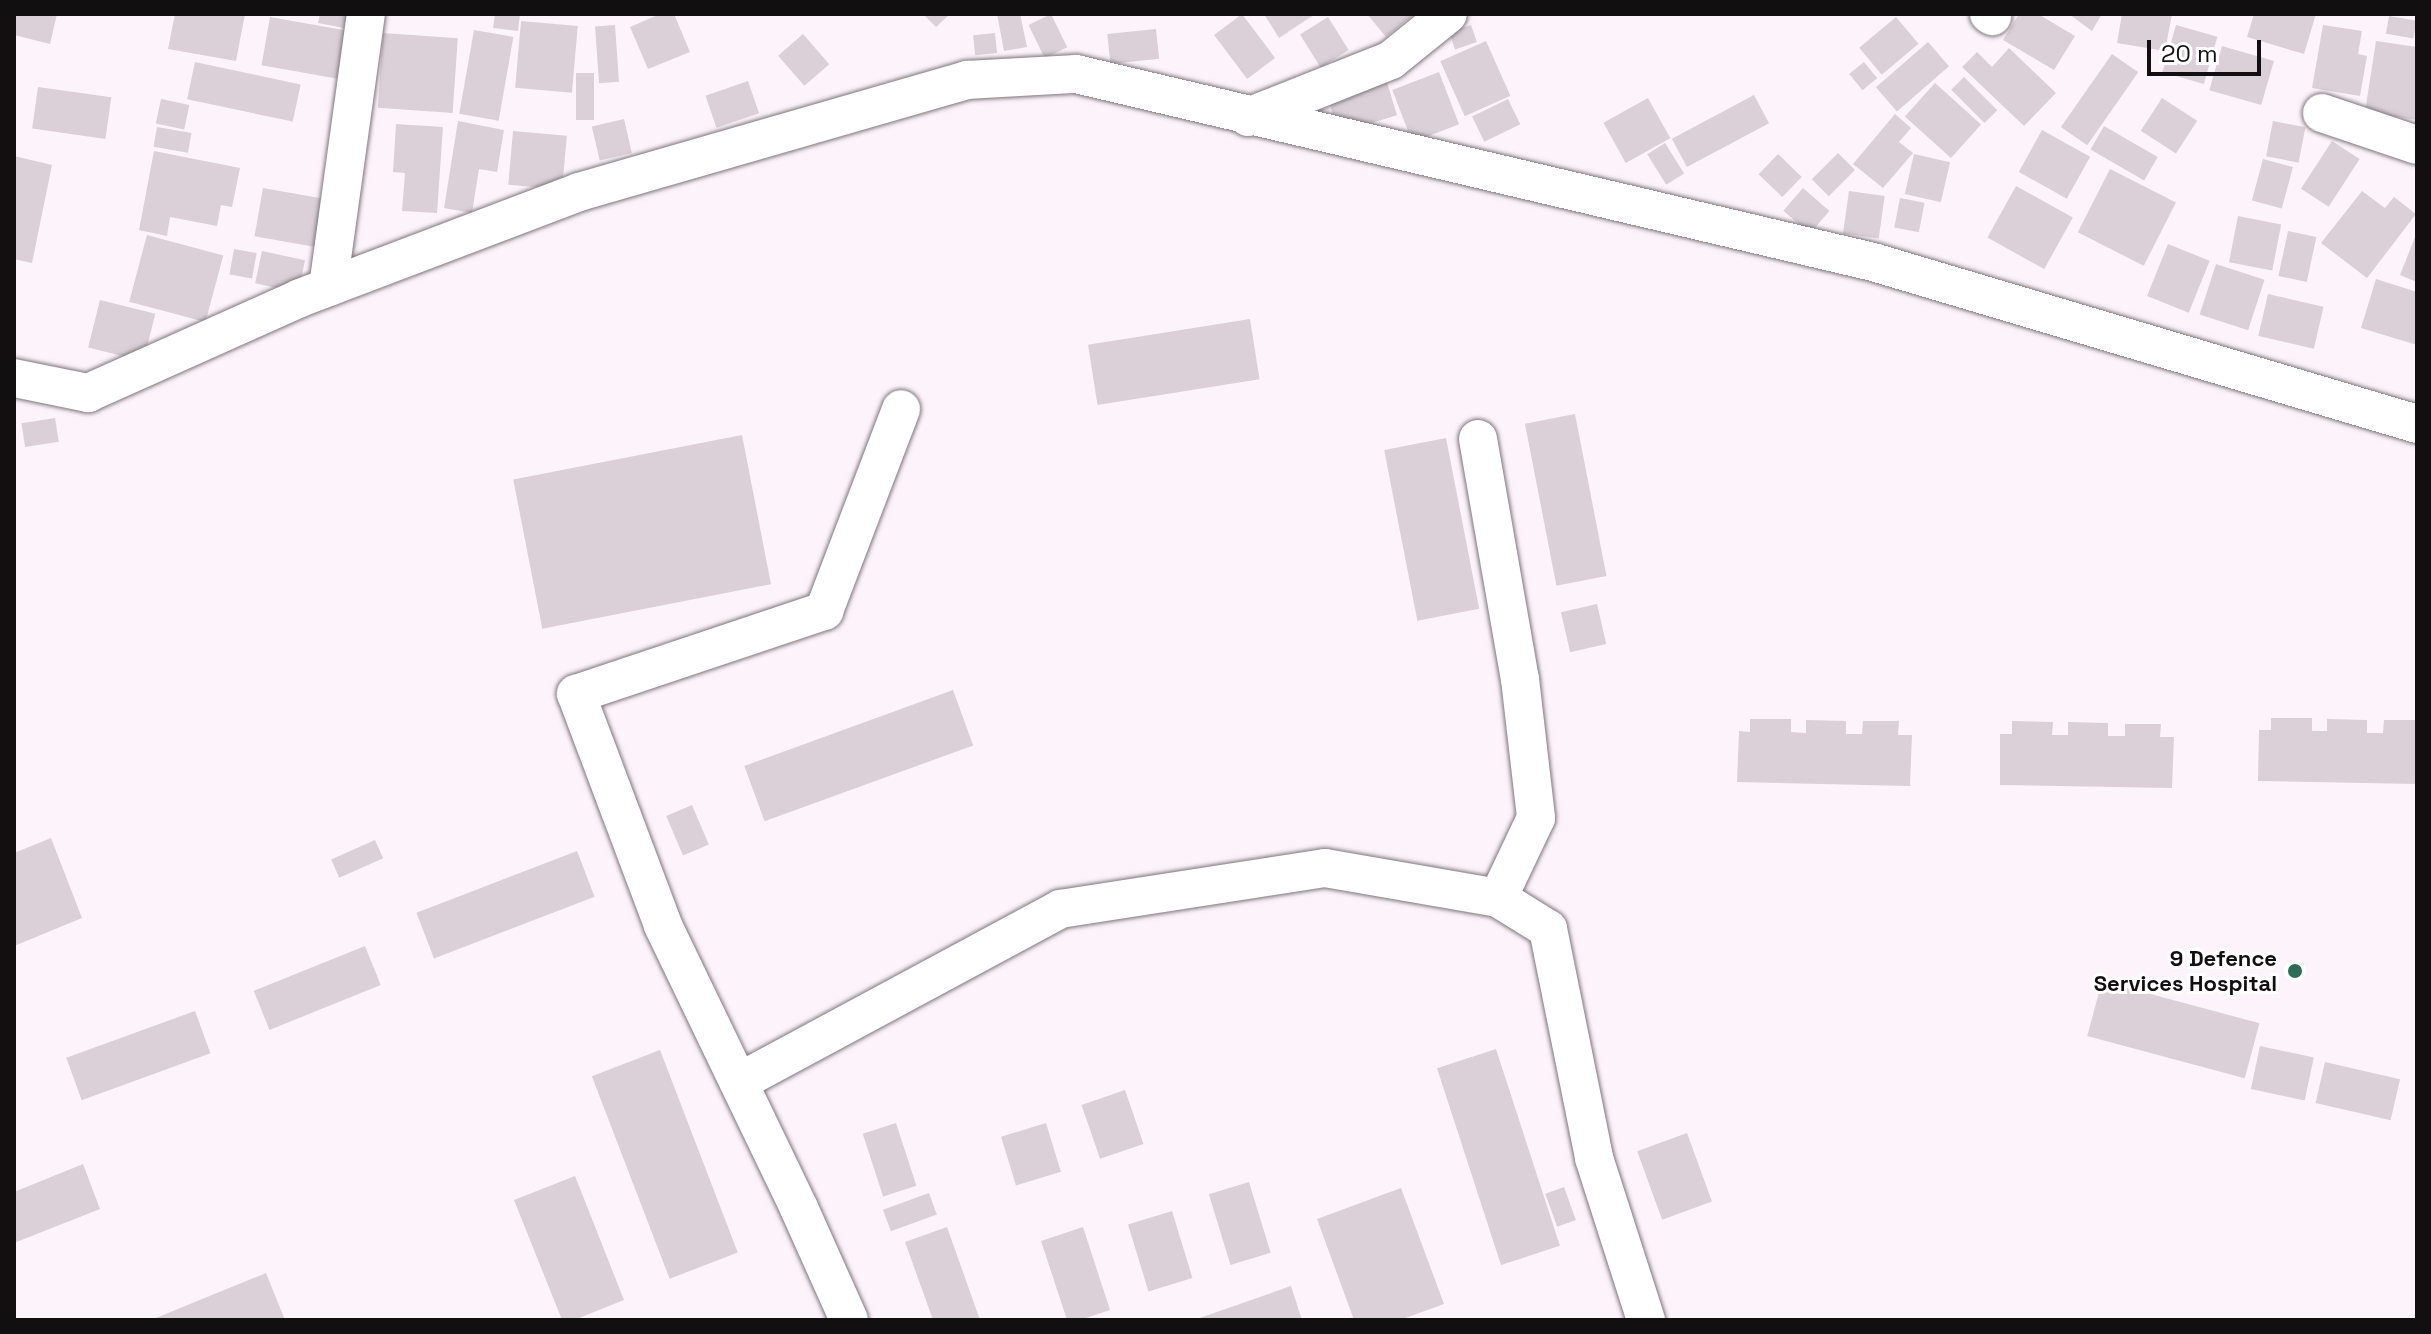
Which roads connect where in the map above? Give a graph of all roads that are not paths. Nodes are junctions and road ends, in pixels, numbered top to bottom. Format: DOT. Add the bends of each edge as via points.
graph roads {
  1 [pos="366,14"];
  2 [pos="1448,14"];
  3 [pos="2322,113"];
  4 [pos="1248,117"];
  5 [pos="2417,145"];
  6 [pos="328,287"];
  7 [pos="14,378"];
  8 [pos="901,409"];
  9 [pos="2417,424"];
  10 [pos="1478,439"];
  11 [pos="1498,898"];
  12 [pos="739,1082"];
  13 [pos="849,1320"];
  14 [pos="1646,1320"];
  1 -- 6 [label="street"];
  2 -- 4 [label="street" via="1391,60"];
  3 -- 5 [label="street"];
  4 -- 6 [label="street" via="1076,74 967,80 579,192"];
  4 -- 9 [label="street" via="1873,262"];
  6 -- 7 [label="street" via="88,393"];
  8 -- 12 [label="street" via="824,611 576,694 663,925"];
  10 -- 11 [label="street" via="1520,679 1536,818"];
  11 -- 12 [label="street" via="1325,868 1060,909"];
  11 -- 14 [label="street" via="1548,929 1594,1158"];
  12 -- 13 [label="street"];
}
